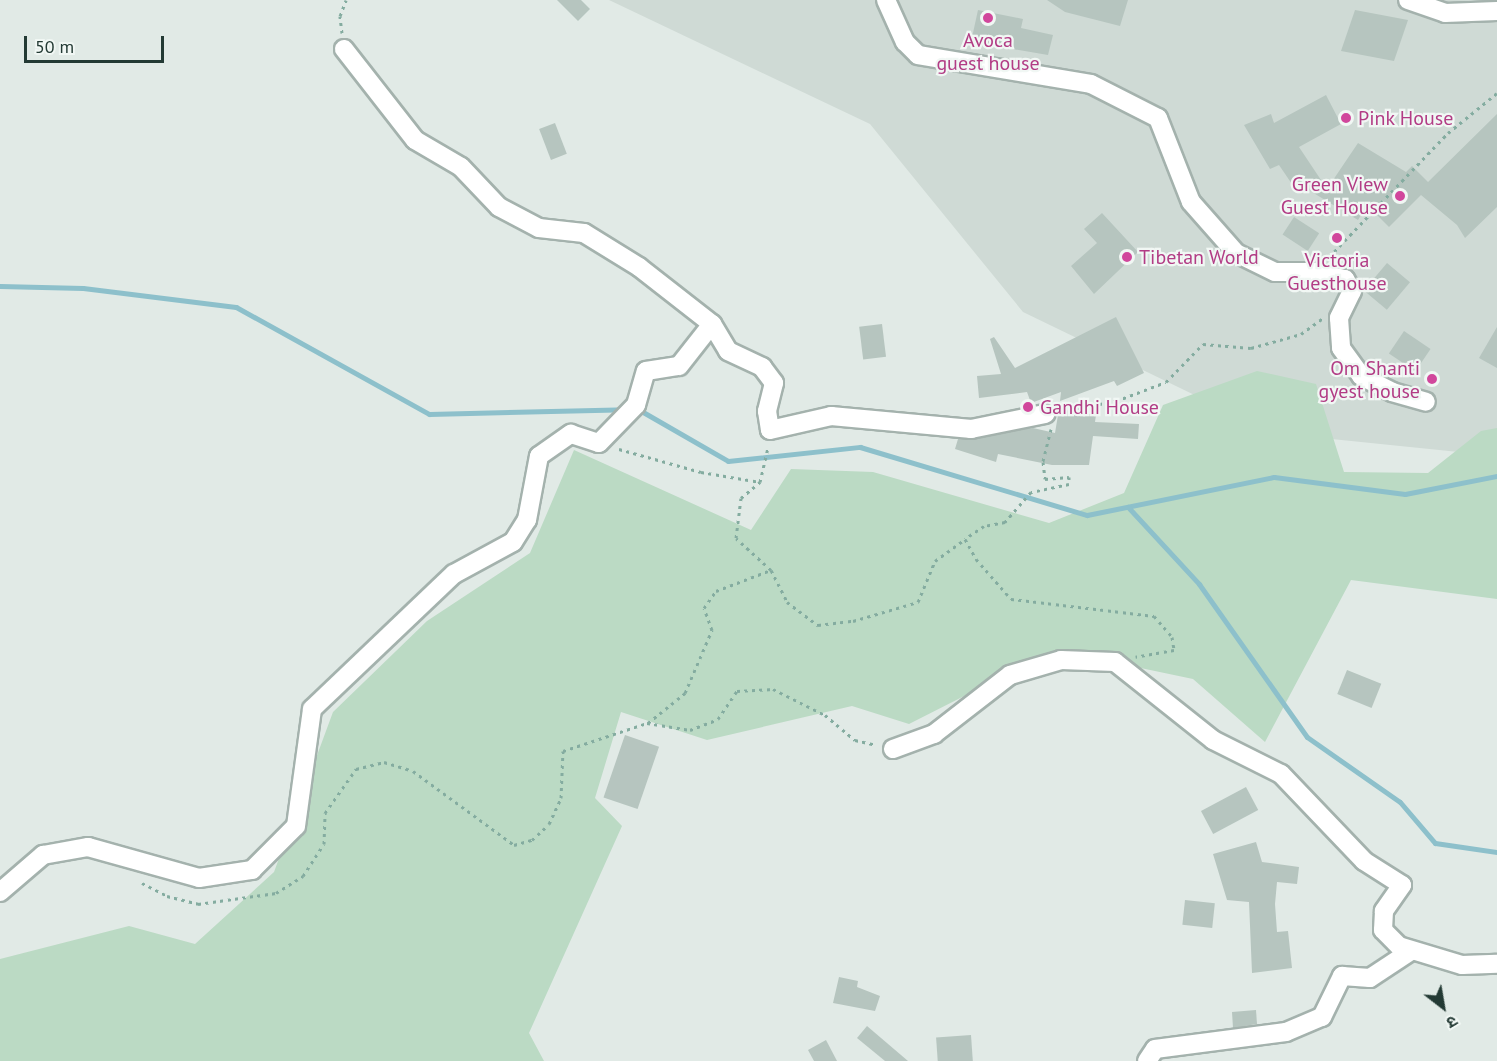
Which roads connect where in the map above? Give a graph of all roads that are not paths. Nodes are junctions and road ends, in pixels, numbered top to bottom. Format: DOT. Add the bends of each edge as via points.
graph roads {
  1 [pos="886,0"];
  2 [pos="1408,0"];
  3 [pos="1497,11"];
  4 [pos="344,49"];
  5 [pos="712,324"];
  6 [pos="1426,402"];
  7 [pos="1050,413"];
  8 [pos="893,749"];
  9 [pos="0,892"];
  10 [pos="1411,951"];
  11 [pos="1497,964"];
  12 [pos="1147,1061"];
  1 -- 6 [label="street" via="905,42 918,55 1091,84 1158,118 1191,202 1236,253 1275,272 1314,272 1346,279 1353,291 1339,318 1341,348 1361,376 1392,392"];
  2 -- 3 [label="street" via="1445,13"];
  4 -- 5 [label="street" via="415,140 461,167 499,207 539,228 584,233 639,267"];
  5 -- 7 [label="street" via="728,351 762,367 774,383 767,411 770,430 831,416 971,429"];
  5 -- 9 [label="street" via="680,366 646,371 636,405 599,443 571,434 538,456 527,520 513,542 454,574 312,709 296,826 252,870 199,878 88,847 43,855"];
  8 -- 10 [label="street" via="934,734 1010,675 1061,660 1115,662 1213,740 1281,774 1364,861 1401,885 1384,911 1383,930"];
  10 -- 11 [label="street" via="1462,965"];
  10 -- 12 [label="street" via="1371,978 1342,976 1322,1017 1286,1032 1155,1049"];
}
